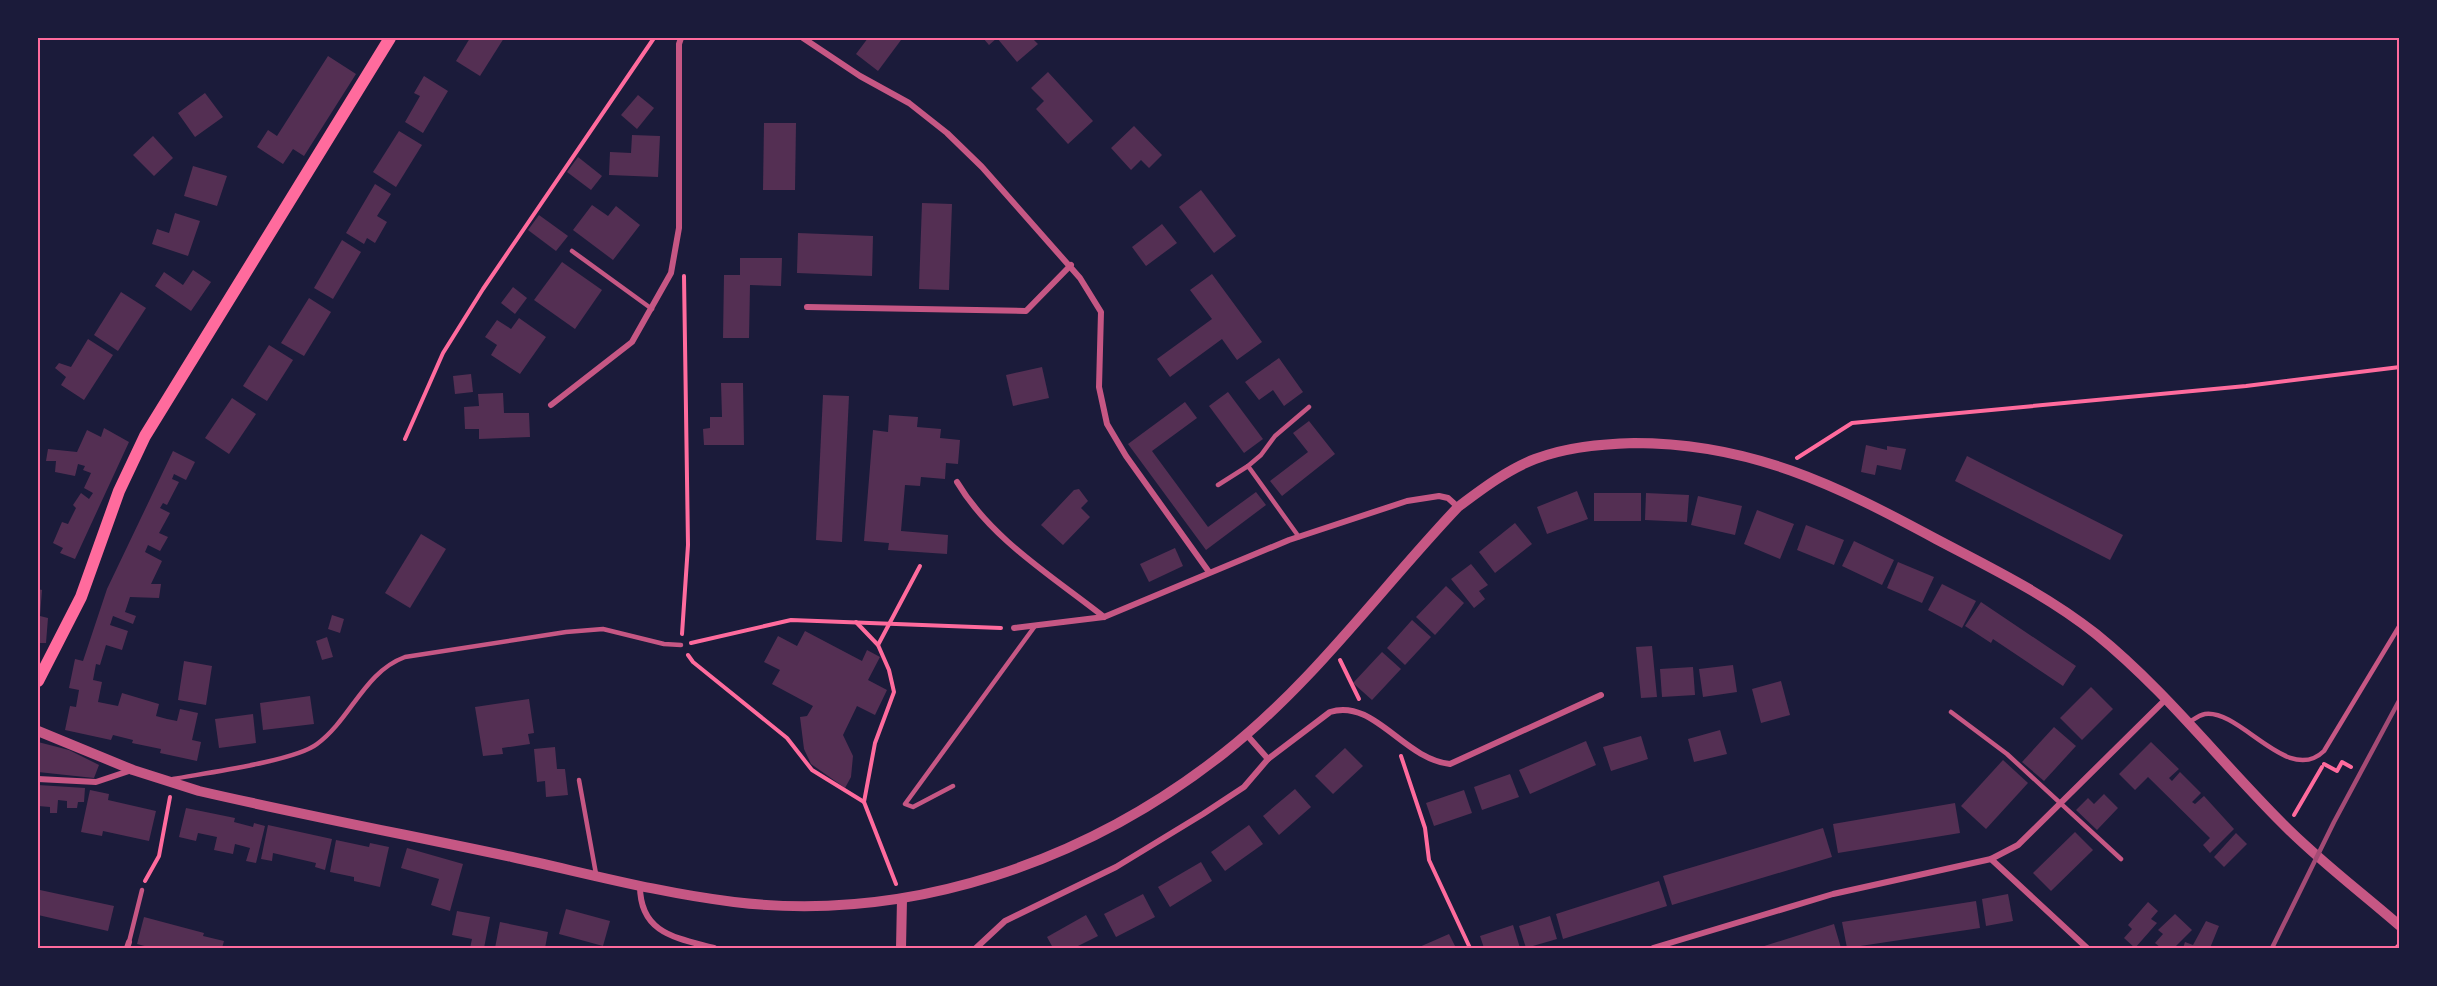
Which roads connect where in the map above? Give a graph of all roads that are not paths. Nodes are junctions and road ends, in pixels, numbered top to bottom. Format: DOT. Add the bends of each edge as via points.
graph roads {
  1 [pos="390,38"];
  2 [pos="681,38"];
  3 [pos="803,38"];
  4 [pos="572,251"];
  5 [pos="1071,265"];
  6 [pos="807,307"];
  7 [pos="652,309"];
  8 [pos="551,405"];
  9 [pos="1310,407"];
  10 [pos="1248,466"];
  11 [pos="957,482"];
  12 [pos="1218,485"];
  13 [pos="1458,507"];
  14 [pos="1299,537"];
  15 [pos="1209,572"];
  16 [pos="1104,617"];
  17 [pos="2400,624"];
  18 [pos="1035,626"];
  19 [pos="1014,628"];
  20 [pos="681,645"];
  21 [pos="38,681"];
  22 [pos="1601,695"];
  23 [pos="2166,699"];
  24 [pos="1951,712"];
  25 [pos="2188,723"];
  26 [pos="38,731"];
  27 [pos="1246,734"];
  28 [pos="1268,759"];
  29 [pos="133,770"];
  30 [pos="38,779"];
  31 [pos="579,780"];
  32 [pos="169,782"];
  33 [pos="953,786"];
  34 [pos="2061,802"];
  35 [pos="1991,859"];
  36 [pos="2121,859"];
  37 [pos="596,876"];
  38 [pos="640,886"];
  39 [pos="142,890"];
  40 [pos="902,898"];
  41 [pos="2400,926"];
  42 [pos="128,945"];
  43 [pos="714,948"];
  44 [pos="901,948"];
  45 [pos="976,948"];
  46 [pos="1653,948"];
  47 [pos="2087,948"];
  1 -- 21 [label="main road" via="145,436 119,491 81,597"];
  2 -- 7 [label="street" via="679,228 673,267"];
  3 -- 5 [label="street" via="909,103 940,128 982,167"];
  4 -- 7 [label="lane"];
  5 -- 6 [label="street" via="1026,311"];
  5 -- 15 [label="street" via="1101,312 1099,387 1107,424"];
  7 -- 8 [label="street" via="632,342"];
  9 -- 10 [label="lane" via="1275,436"];
  10 -- 12 [label="lane"];
  10 -- 14 [label="lane"];
  11 -- 16 [label="street" via="970,505 1002,537"];
  13 -- 14 [label="street" via="1448,498 1430,496"];
  13 -- 23 [label="street" via="1488,484 1534,460 1574,448 1683,445 1751,456 1856,497 2042,596 2103,639"];
  13 -- 27 [label="street" via="1333,646"];
  14 -- 15 [label="street"];
  15 -- 16 [label="street"];
  16 -- 18 [label="street"];
  17 -- 25 [label="lane" via="2316,759 2302,760 2284,754 2218,717 2205,714"];
  18 -- 19 [label="street"];
  18 -- 33 [label="lane" via="905,804 913,807"];
  20 -- 32 [label="lane" via="603,629 405,657 391,662 375,676 317,744 296,754"];
  22 -- 28 [label="street" via="1458,763 1426,759 1368,716 1350,709 1330,712"];
  23 -- 25 [label="street"];
  23 -- 34 [label="street"];
  24 -- 34 [label="lane"];
  25 -- 41 [label="street" via="2283,825"];
  26 -- 29 [label="street"];
  27 -- 28 [label="street"];
  27 -- 40 [label="street" via="1162,796 1075,844 998,876"];
  28 -- 45 [label="street" via="1244,787 1203,814 1116,867 1005,921"];
  29 -- 30 [label="street" via="96,782"];
  29 -- 32 [label="street"];
  31 -- 37 [label="lane"];
  32 -- 37 [label="street"];
  34 -- 35 [label="street" via="2018,845"];
  34 -- 36 [label="lane"];
  35 -- 46 [label="street" via="1833,894"];
  35 -- 47 [label="street"];
  37 -- 38 [label="street"];
  38 -- 40 [label="street" via="771,905 815,906"];
  38 -- 43 [label="street" via="642,905 660,931"];
  39 -- 42 [label="lane"];
  40 -- 44 [label="street"];
}
